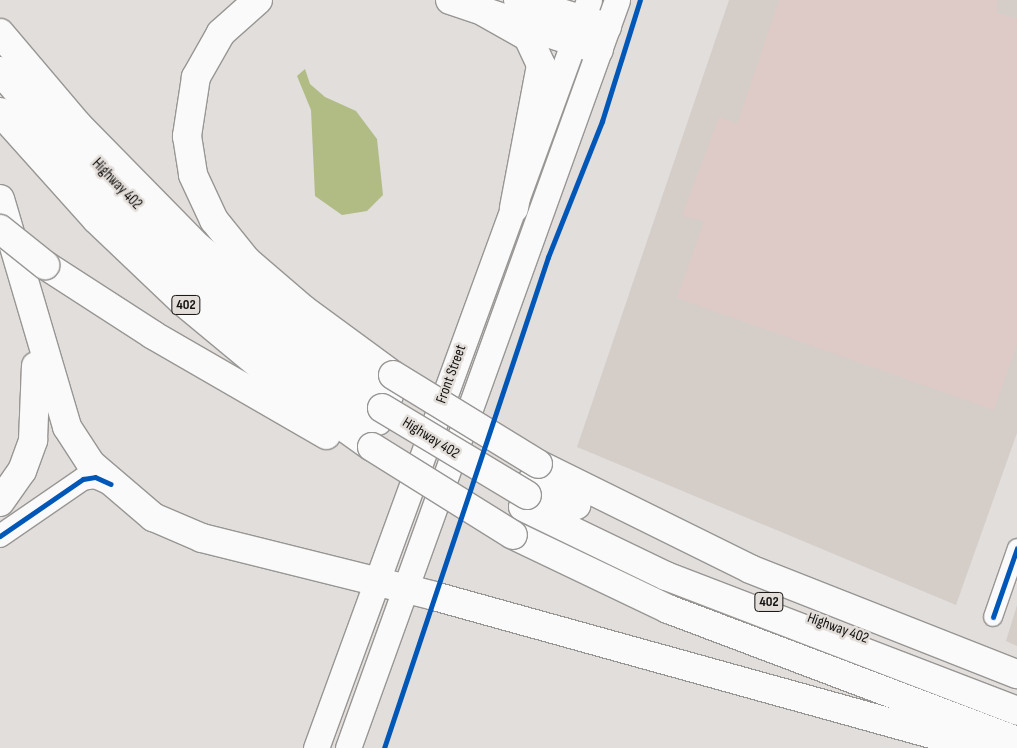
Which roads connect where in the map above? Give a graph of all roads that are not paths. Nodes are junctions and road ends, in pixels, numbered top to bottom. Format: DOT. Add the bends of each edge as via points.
graph roads {
  1 [pos="258,0"];
  2 [pos="450,0"];
  3 [pos="518,0"];
  4 [pos="617,0"];
  5 [pos="484,12"];
  6 [pos="590,28"];
  7 [pos="0,32"];
  8 [pos="0,52"];
  9 [pos="0,71"];
  10 [pos="0,112"];
  11 [pos="0,199"];
  12 [pos="514,208"];
  13 [pos="0,229"];
  14 [pos="32,305"];
  15 [pos="386,400"];
  16 [pos="369,453"];
  17 [pos="111,484"];
  18 [pos="530,487"];
  19 [pos="0,502"];
  20 [pos="0,536"];
  21 [pos="1017,548"];
  22 [pos="374,583"];
  23 [pos="407,590"];
  24 [pos="993,617"];
  25 [pos="1017,674"];
  26 [pos="1017,695"];
  27 [pos="1017,711"];
  28 [pos="1017,741"];
  29 [pos="316,748"];
  30 [pos="348,748"];
  31 [pos="982,748"];
  1 -- 15 [label="highway" via="221,33 196,77 187,136 193,175 214,220 247,260 303,309"];
  2 -- 5 [label="highway"];
  3 -- 6 [label="highway"];
  4 -- 6 [label="main road, Front Street"];
  5 -- 6 [label="highway"];
  5 -- 12 [label="highway" via="528,37 541,65"];
  6 -- 12 [label="main road, Front Street"];
  6 -- 23 [label="main road, Front Street"];
  7 -- 15 [label="highway" via="78,124 198,247"];
  8 -- 15 [label="highway, Highway 402 / 402" via="66,131 180,248 312,359"];
  9 -- 15 [label="highway" via="101,187 158,244 256,330"];
  10 -- 16 [label="highway, 402" via="78,200 169,289"];
  11 -- 14 [label="highway"];
  12 -- 22 [label="main road, Front Street"];
  13 -- 16 [label="highway, bridge" via="45,265 153,335"];
  14 -- 17 [label="highway" via="48,375 67,427"];
  14 -- 19 [label="highway" via="36,426 22,471"];
  15 -- 18 [label="highway, Highway 402 / 402, bridge"];
  16 -- 28 [label="highway, 402, bridge" via="513,535 668,609"];
  17 -- 20 [label="street" via="95,477 83,478"];
  17 -- 22 [label="highway" via="153,517 178,530"];
  18 -- 25 [label="highway"];
  18 -- 26 [label="highway, Highway 402 / 402" via="673,564"];
  18 -- 27 [label="highway" via="666,576"];
  21 -- 24 [label="street"];
  22 -- 23 [label="highway"];
  22 -- 29 [label="main road, Front Street"];
  23 -- 30 [label="main road, Front Street"];
  23 -- 31 [label="highway"];
}
